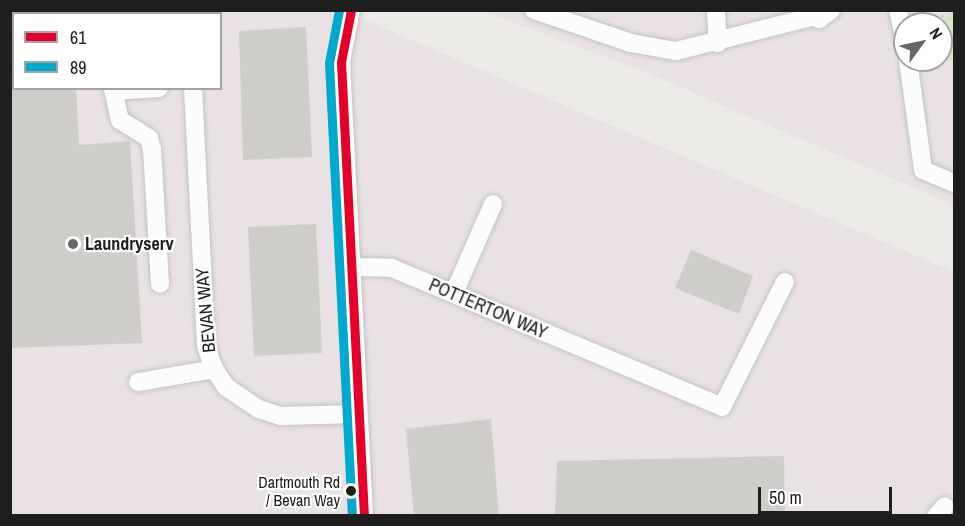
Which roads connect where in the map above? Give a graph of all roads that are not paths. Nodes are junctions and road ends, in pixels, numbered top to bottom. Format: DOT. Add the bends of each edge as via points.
graph roads {
  1 [pos="534,10"];
  2 [pos="716,10"];
  3 [pos="831,10"];
  4 [pos="350,12"];
  5 [pos="809,14"];
  6 [pos="715,43"];
  7 [pos="910,72"];
  8 [pos="119,90"];
  9 [pos="193,90"];
  10 [pos="954,183"];
  11 [pos="493,204"];
  12 [pos="353,267"];
  13 [pos="785,282"];
  14 [pos="160,284"];
  15 [pos="454,293"];
  16 [pos="214,369"];
  17 [pos="138,382"];
  18 [pos="358,414"];
  19 [pos="364,516"];
  1 -- 6 [label="street" via="662,50"];
  2 -- 6 [label="street"];
  3 -- 5 [label="street" via="823,18"];
  4 -- 12 [label="street" via="341,62"];
  5 -- 6 [label="street"];
  7 -- 10 [label="street" via="923,170"];
  8 -- 14 [label="street" via="120,120 149,138"];
  9 -- 16 [label="street, BEVAN WAY" via="206,346"];
  11 -- 15 [label="street"];
  12 -- 15 [label="street, POTTERTON WAY" via="392,268"];
  12 -- 18 [label="street"];
  13 -- 15 [label="street, POTTERTON WAY" via="722,407"];
  16 -- 17 [label="street"];
  16 -- 18 [label="street, BEVAN WAY" via="226,387 259,409 281,416"];
  18 -- 19 [label="street"];
}
